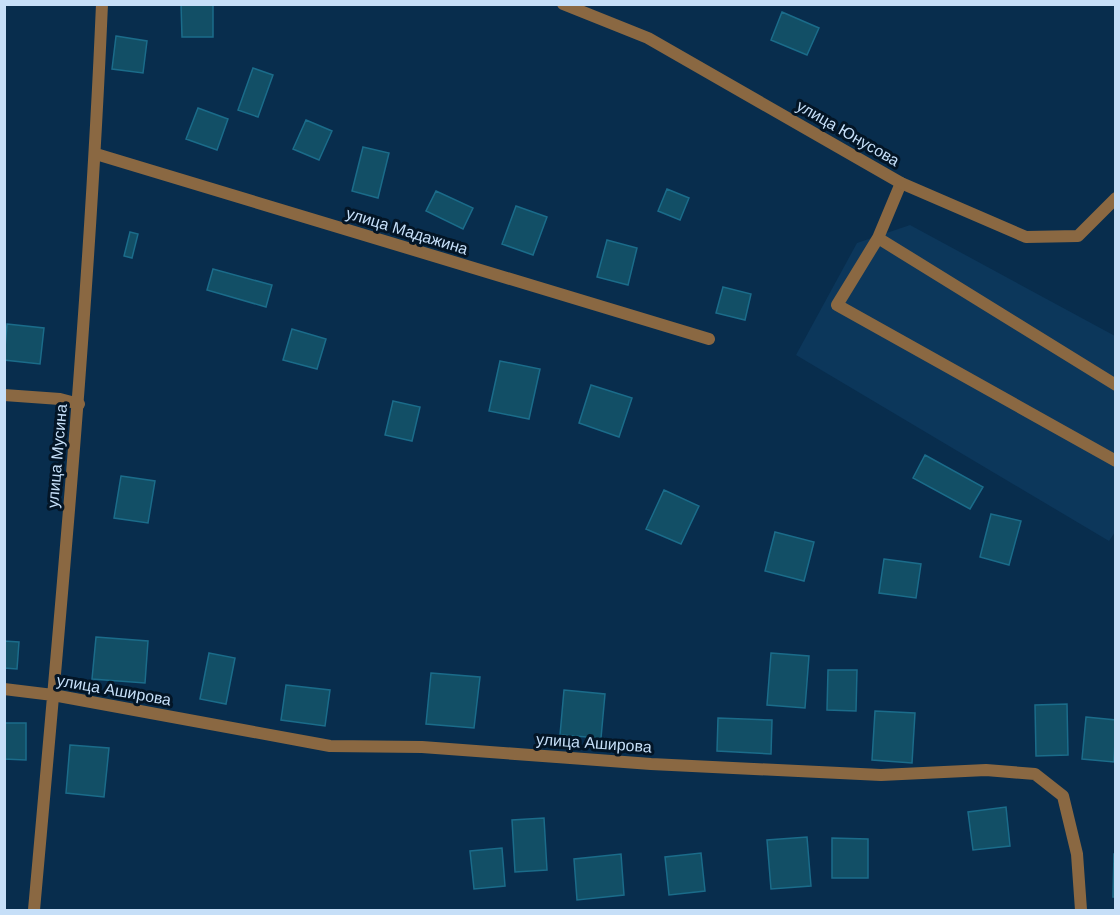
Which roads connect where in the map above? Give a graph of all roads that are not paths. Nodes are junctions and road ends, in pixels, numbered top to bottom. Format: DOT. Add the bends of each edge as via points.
graph roads {
  1 [pos="102,4"];
  2 [pos="562,4"];
  3 [pos="96,154"];
  4 [pos="901,183"];
  5 [pos="1116,198"];
  6 [pos="878,238"];
  7 [pos="709,339"];
  8 [pos="1116,385"];
  9 [pos="4,395"];
  10 [pos="79,404"];
  11 [pos="1116,461"];
  12 [pos="4,689"];
  13 [pos="53,695"];
  14 [pos="34,910"];
  15 [pos="1081,910"];
  1 -- 3 [label="street, улица Мусина"];
  2 -- 4 [label="street, улица Юнусова" via="648,38"];
  3 -- 7 [label="street, улица Мадажина"];
  3 -- 10 [label="street, улица Мусина"];
  4 -- 5 [label="street, улица Юнусова" via="1026,237 1078,236"];
  4 -- 6 [label="street"];
  6 -- 8 [label="street"];
  6 -- 11 [label="street" via="837,305"];
  9 -- 10 [label="street"];
  10 -- 13 [label="street, улица Мусина"];
  12 -- 13 [label="street, улица Аширова"];
  13 -- 14 [label="street, улица Мусина"];
  13 -- 15 [label="street, улица Аширова" via="330,746 422,747 870,775 986,770 1035,774 1063,796 1077,854"];
}
